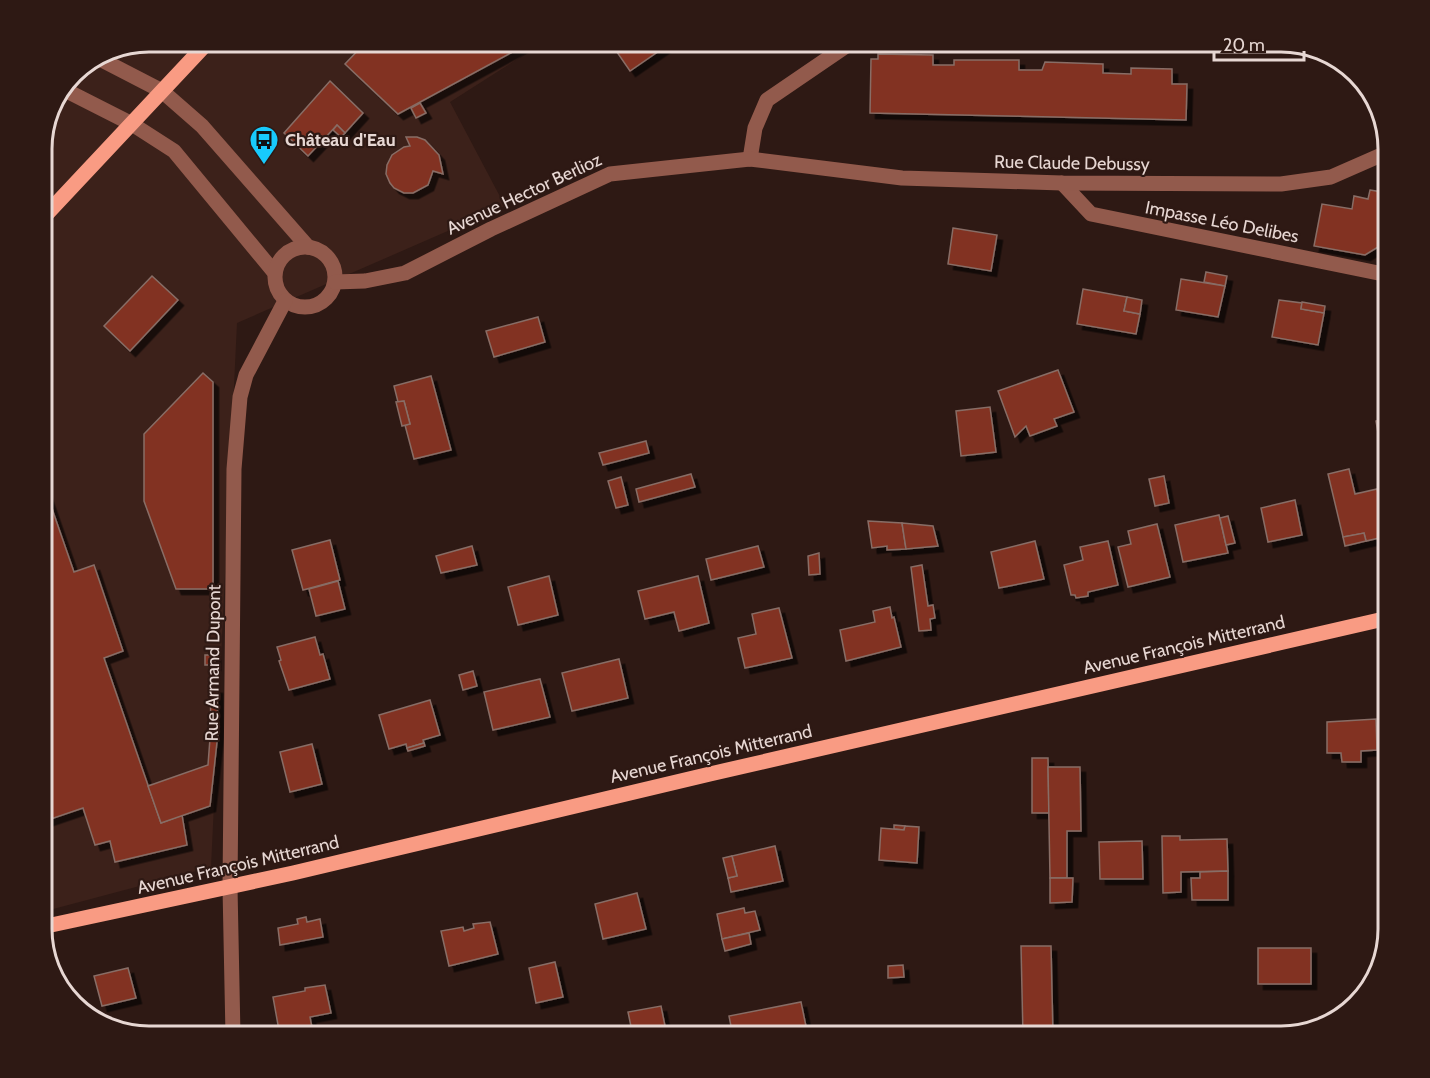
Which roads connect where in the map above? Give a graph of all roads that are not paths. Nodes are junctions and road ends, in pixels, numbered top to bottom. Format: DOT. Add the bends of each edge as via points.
graph roads {
  1 [pos="199,52"];
  2 [pos="837,52"];
  3 [pos="108,63"];
  4 [pos="162,92"];
  5 [pos="72,93"];
  6 [pos="132,124"];
  7 [pos="1378,156"];
  8 [pos="750,159"];
  9 [pos="1062,183"];
  10 [pos="53,207"];
  11 [pos="308,247"];
  12 [pos="274,272"];
  13 [pos="1378,273"];
  14 [pos="335,282"];
  15 [pos="285,301"];
  16 [pos="1378,620"];
  17 [pos="230,887"];
  18 [pos="53,925"];
  19 [pos="233,1026"];
  1 -- 4 [label="main road"];
  2 -- 8 [label="street" via="767,100 755,128"];
  3 -- 4 [label="street"];
  4 -- 6 [label="main road"];
  4 -- 11 [label="street" via="202,126"];
  5 -- 6 [label="street"];
  6 -- 10 [label="main road"];
  6 -- 12 [label="street" via="174,151"];
  7 -- 9 [label="street, Rue Claude Debussy" via="1331,177 1281,184"];
  8 -- 9 [label="street, Rue Claude Debussy" via="902,178"];
  8 -- 14 [label="street, Avenue Hector Berlioz" via="610,174 405,273"];
  9 -- 13 [label="street, Impasse Léo Delibes" via="1091,214"];
  11 -- 12 [label="street" via="290,250"];
  11 -- 14 [label="street" via="317,249 332,262"];
  12 -- 15 [label="street" via="274,282"];
  14 -- 15 [label="street" via="327,298 311,307"];
  15 -- 17 [label="street, Rue Armand Dupont" via="246,375 240,396 234,469"];
  16 -- 17 [label="main road, Avenue François Mitterrand"];
  17 -- 18 [label="main road, Avenue François Mitterrand"];
  17 -- 19 [label="street, Rue Armand Dupont"];
}
